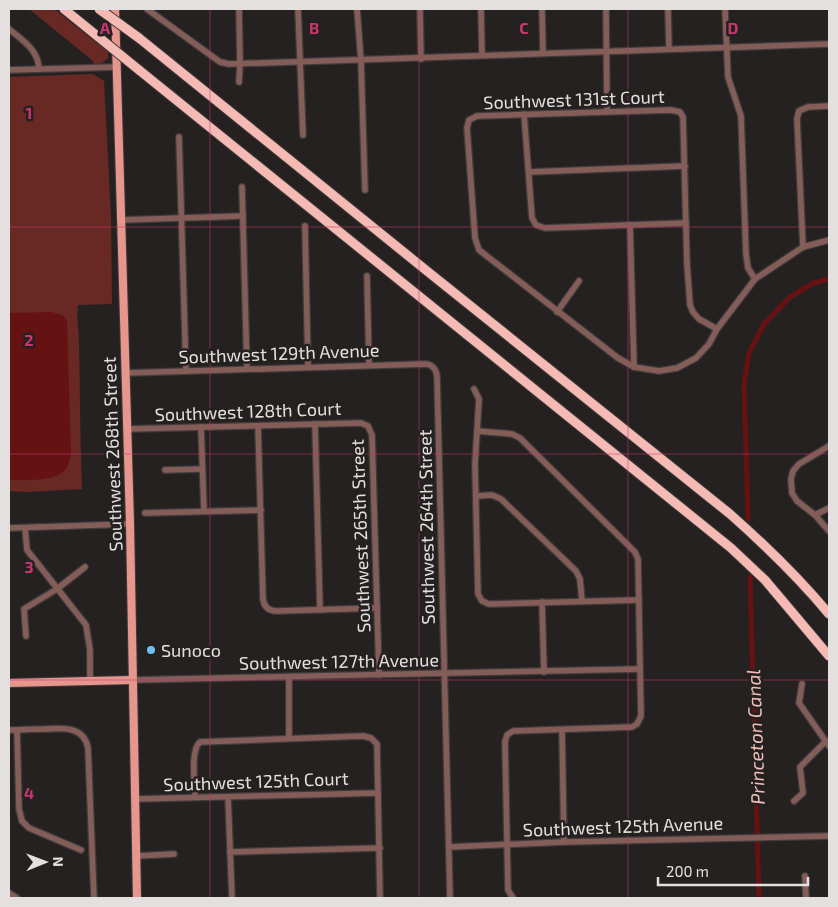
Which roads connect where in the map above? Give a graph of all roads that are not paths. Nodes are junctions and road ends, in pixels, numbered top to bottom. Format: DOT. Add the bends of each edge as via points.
graph roads {
  1 [pos="64,9"];
  2 [pos="99,9"];
  3 [pos="115,9"];
  4 [pos="147,9"];
  5 [pos="239,9"];
  6 [pos="298,9"];
  7 [pos="357,9"];
  8 [pos="420,9"];
  9 [pos="481,9"];
  10 [pos="542,9"];
  11 [pos="606,9"];
  12 [pos="668,9"];
  13 [pos="725,9"];
  14 [pos="9,29"];
  15 [pos="829,44"];
  16 [pos="726,48"];
  17 [pos="669,49"];
  18 [pos="606,52"];
  19 [pos="542,53"];
  20 [pos="482,55"];
  21 [pos="421,59"];
  22 [pos="361,61"];
  23 [pos="300,63"];
  24 [pos="240,64"];
  25 [pos="116,68"];
  26 [pos="39,69"];
  27 [pos="9,70"];
  28 [pos="239,82"];
  29 [pos="829,106"];
  30 [pos="608,111"];
  31 [pos="524,114"];
  32 [pos="302,134"];
  33 [pos="179,137"];
  34 [pos="685,166"];
  35 [pos="529,172"];
  36 [pos="242,187"];
  37 [pos="365,190"];
  38 [pos="243,216"];
  39 [pos="181,218"];
  40 [pos="121,220"];
  41 [pos="686,223"];
  42 [pos="630,225"];
  43 [pos="304,226"];
  44 [pos="829,240"];
  45 [pos="803,247"];
  46 [pos="367,276"];
  47 [pos="755,279"];
  48 [pos="579,282"];
  49 [pos="557,312"];
  50 [pos="717,329"];
  51 [pos="369,365"];
  52 [pos="308,367"];
  53 [pos="433,367"];
  54 [pos="634,367"];
  55 [pos="247,369"];
  56 [pos="186,371"];
  57 [pos="125,373"];
  58 [pos="474,389"];
  59 [pos="315,424"];
  60 [pos="258,426"];
  61 [pos="368,426"];
  62 [pos="201,427"];
  63 [pos="127,430"];
  64 [pos="477,431"];
  65 [pos="829,446"];
  66 [pos="202,469"];
  67 [pos="165,470"];
  68 [pos="477,496"];
  69 [pos="829,508"];
  70 [pos="261,510"];
  71 [pos="204,511"];
  72 [pos="146,513"];
  73 [pos="815,515"];
  74 [pos="130,524"];
  75 [pos="9,528"];
  76 [pos="25,528"];
  77 [pos="829,531"];
  78 [pos="85,567"];
  79 [pos="56,589"];
  80 [pos="639,600"];
  81 [pos="582,601"];
  82 [pos="542,602"];
  83 [pos="377,608"];
  84 [pos="320,610"];
  85 [pos="829,614"];
  86 [pos="26,636"];
  87 [pos="829,656"];
  88 [pos="640,668"];
  89 [pos="544,672"];
  90 [pos="445,674"];
  91 [pos="379,675"];
  92 [pos="289,677"];
  93 [pos="132,680"];
  94 [pos="90,681"];
  95 [pos="9,683"];
  96 [pos="802,684"];
  97 [pos="9,730"];
  98 [pos="17,730"];
  99 [pos="562,730"];
  100 [pos="289,738"];
  101 [pos="827,743"];
  102 [pos="378,793"];
  103 [pos="228,796"];
  104 [pos="195,797"];
  105 [pos="135,799"];
  106 [pos="794,801"];
  107 [pos="829,836"];
  108 [pos="564,842"];
  109 [pos="507,845"];
  110 [pos="448,847"];
  111 [pos="380,848"];
  112 [pos="82,850"];
  113 [pos="230,852"];
  114 [pos="174,854"];
  115 [pos="136,856"];
  116 [pos="805,876"];
  117 [pos="9,893"];
  118 [pos="17,898"];
  119 [pos="94,898"];
  120 [pos="137,898"];
  121 [pos="232,898"];
  122 [pos="380,898"];
  123 [pos="450,898"];
  124 [pos="512,898"];
  125 [pos="806,898"];
  1 -- 87 [label="highway, bridge" via="731,548 765,580"];
  2 -- 85 [label="highway, bridge" via="730,514 764,544"];
  3 -- 25 [label="main road, Southwest 268th Street"];
  4 -- 24 [label="street" via="220,62"];
  5 -- 24 [label="street"];
  6 -- 23 [label="street"];
  7 -- 22 [label="street"];
  8 -- 21 [label="street"];
  9 -- 20 [label="street"];
  10 -- 19 [label="street"];
  11 -- 18 [label="street"];
  12 -- 17 [label="street"];
  13 -- 16 [label="street"];
  14 -- 26 [label="street" via="33,50"];
  15 -- 16 [label="street"];
  16 -- 17 [label="street"];
  16 -- 47 [label="street" via="728,77 741,116 746,254 748,268"];
  17 -- 18 [label="street"];
  18 -- 19 [label="street"];
  18 -- 30 [label="street"];
  19 -- 20 [label="street"];
  20 -- 21 [label="street"];
  21 -- 22 [label="street"];
  22 -- 23 [label="street"];
  22 -- 37 [label="street"];
  23 -- 24 [label="street"];
  23 -- 32 [label="street"];
  24 -- 28 [label="street"];
  25 -- 26 [label="street"];
  25 -- 40 [label="main road, Southwest 268th Street"];
  26 -- 27 [label="street"];
  29 -- 45 [label="street" via="808,107 799,111 797,119"];
  30 -- 31 [label="street, Southwest 131st Court"];
  30 -- 34 [label="street, Southwest 131st Court" via="680,112"];
  31 -- 35 [label="street"];
  31 -- 49 [label="street, Southwest 131st Court" via="477,116 469,120 475,238 479,250"];
  33 -- 39 [label="street"];
  34 -- 35 [label="street"];
  34 -- 41 [label="street"];
  35 -- 42 [label="street" via="532,218 536,224 545,228"];
  36 -- 38 [label="street"];
  38 -- 39 [label="street"];
  38 -- 55 [label="street"];
  39 -- 40 [label="street"];
  39 -- 56 [label="street"];
  40 -- 57 [label="main road, Southwest 268th Street"];
  41 -- 42 [label="street"];
  41 -- 50 [label="street" via="690,304 699,319"];
  42 -- 54 [label="street"];
  43 -- 52 [label="street"];
  44 -- 45 [label="street"];
  45 -- 47 [label="street"];
  46 -- 51 [label="street"];
  47 -- 50 [label="street"];
  48 -- 49 [label="street"];
  49 -- 54 [label="street"];
  50 -- 54 [label="street" via="696,358 677,368 659,371"];
  51 -- 52 [label="street, Southwest 129th Avenue"];
  51 -- 53 [label="street, Southwest 129th Avenue" via="425,364"];
  52 -- 55 [label="street, Southwest 129th Avenue"];
  53 -- 90 [label="street, Southwest 264th Street" via="437,376"];
  55 -- 56 [label="street, Southwest 129th Avenue"];
  56 -- 57 [label="street, Southwest 129th Avenue"];
  57 -- 63 [label="main road, Southwest 268th Street"];
  58 -- 64 [label="street" via="479,399"];
  59 -- 60 [label="street, Southwest 128th Court"];
  59 -- 61 [label="street, Southwest 128th Court" via="361,423"];
  59 -- 84 [label="street"];
  60 -- 62 [label="street, Southwest 128th Court"];
  60 -- 70 [label="street"];
  61 -- 83 [label="street, Southwest 265th Street" via="372,435"];
  62 -- 63 [label="street, Southwest 128th Court"];
  62 -- 66 [label="street"];
  63 -- 74 [label="main road, Southwest 268th Street"];
  64 -- 68 [label="street"];
  64 -- 80 [label="street" via="512,434 520,438 635,552"];
  65 -- 73 [label="street" via="799,464 790,479 797,502"];
  66 -- 67 [label="street"];
  66 -- 71 [label="street"];
  68 -- 81 [label="street" via="492,495 501,499 576,571"];
  68 -- 82 [label="street" via="478,594 482,601 489,604"];
  69 -- 73 [label="street"];
  70 -- 71 [label="street"];
  70 -- 84 [label="street" via="263,599 266,608 277,611"];
  71 -- 72 [label="street"];
  73 -- 77 [label="street"];
  74 -- 76 [label="street"];
  74 -- 93 [label="main road, Southwest 268th Street"];
  75 -- 76 [label="street"];
  76 -- 79 [label="street" via="27,550"];
  78 -- 79 [label="street"];
  79 -- 86 [label="street" via="24,609"];
  79 -- 94 [label="street" via="86,625"];
  80 -- 81 [label="street"];
  80 -- 88 [label="street"];
  81 -- 82 [label="street"];
  82 -- 89 [label="street"];
  83 -- 84 [label="street"];
  83 -- 91 [label="street, Southwest 265th Street"];
  88 -- 89 [label="street, Southwest 127th Avenue"];
  88 -- 99 [label="street" via="641,716 637,724 632,727"];
  89 -- 90 [label="street, Southwest 127th Avenue"];
  90 -- 91 [label="street, Southwest 127th Avenue"];
  90 -- 110 [label="street, Southwest 264th Street"];
  91 -- 92 [label="street, Southwest 127th Avenue"];
  92 -- 93 [label="street, Southwest 127th Avenue"];
  92 -- 100 [label="street"];
  93 -- 94 [label="main road, Southwest 127th Avenue"];
  93 -- 105 [label="main road, Southwest 268th Street"];
  94 -- 95 [label="main road, Southwest 127th Avenue"];
  96 -- 101 [label="street" via="799,703"];
  97 -- 98 [label="street"];
  98 -- 112 [label="street" via="22,821 33,831"];
  98 -- 119 [label="street" via="68,728 83,735 87,743"];
  99 -- 108 [label="street"];
  99 -- 109 [label="street" via="513,731 507,735"];
  100 -- 102 [label="street" via="371,738 377,744"];
  100 -- 104 [label="street" via="206,740 197,744"];
  101 -- 106 [label="street" via="800,767 803,793"];
  102 -- 103 [label="street, Southwest 125th Court"];
  102 -- 111 [label="street"];
  103 -- 104 [label="street, Southwest 125th Court"];
  103 -- 113 [label="street"];
  104 -- 105 [label="street, Southwest 125th Court"];
  105 -- 115 [label="main road, Southwest 268th Street"];
  107 -- 108 [label="street, Southwest 125th Avenue"];
  108 -- 109 [label="street, Southwest 125th Avenue"];
  109 -- 110 [label="street, Southwest 125th Avenue"];
  109 -- 124 [label="street" via="508,890"];
  110 -- 123 [label="street, Southwest 264th Street"];
  111 -- 113 [label="street"];
  111 -- 122 [label="street"];
  113 -- 121 [label="street"];
  114 -- 115 [label="street"];
  115 -- 120 [label="main road, Southwest 268th Street"];
  116 -- 125 [label="street"];
  117 -- 118 [label="street"];
}
